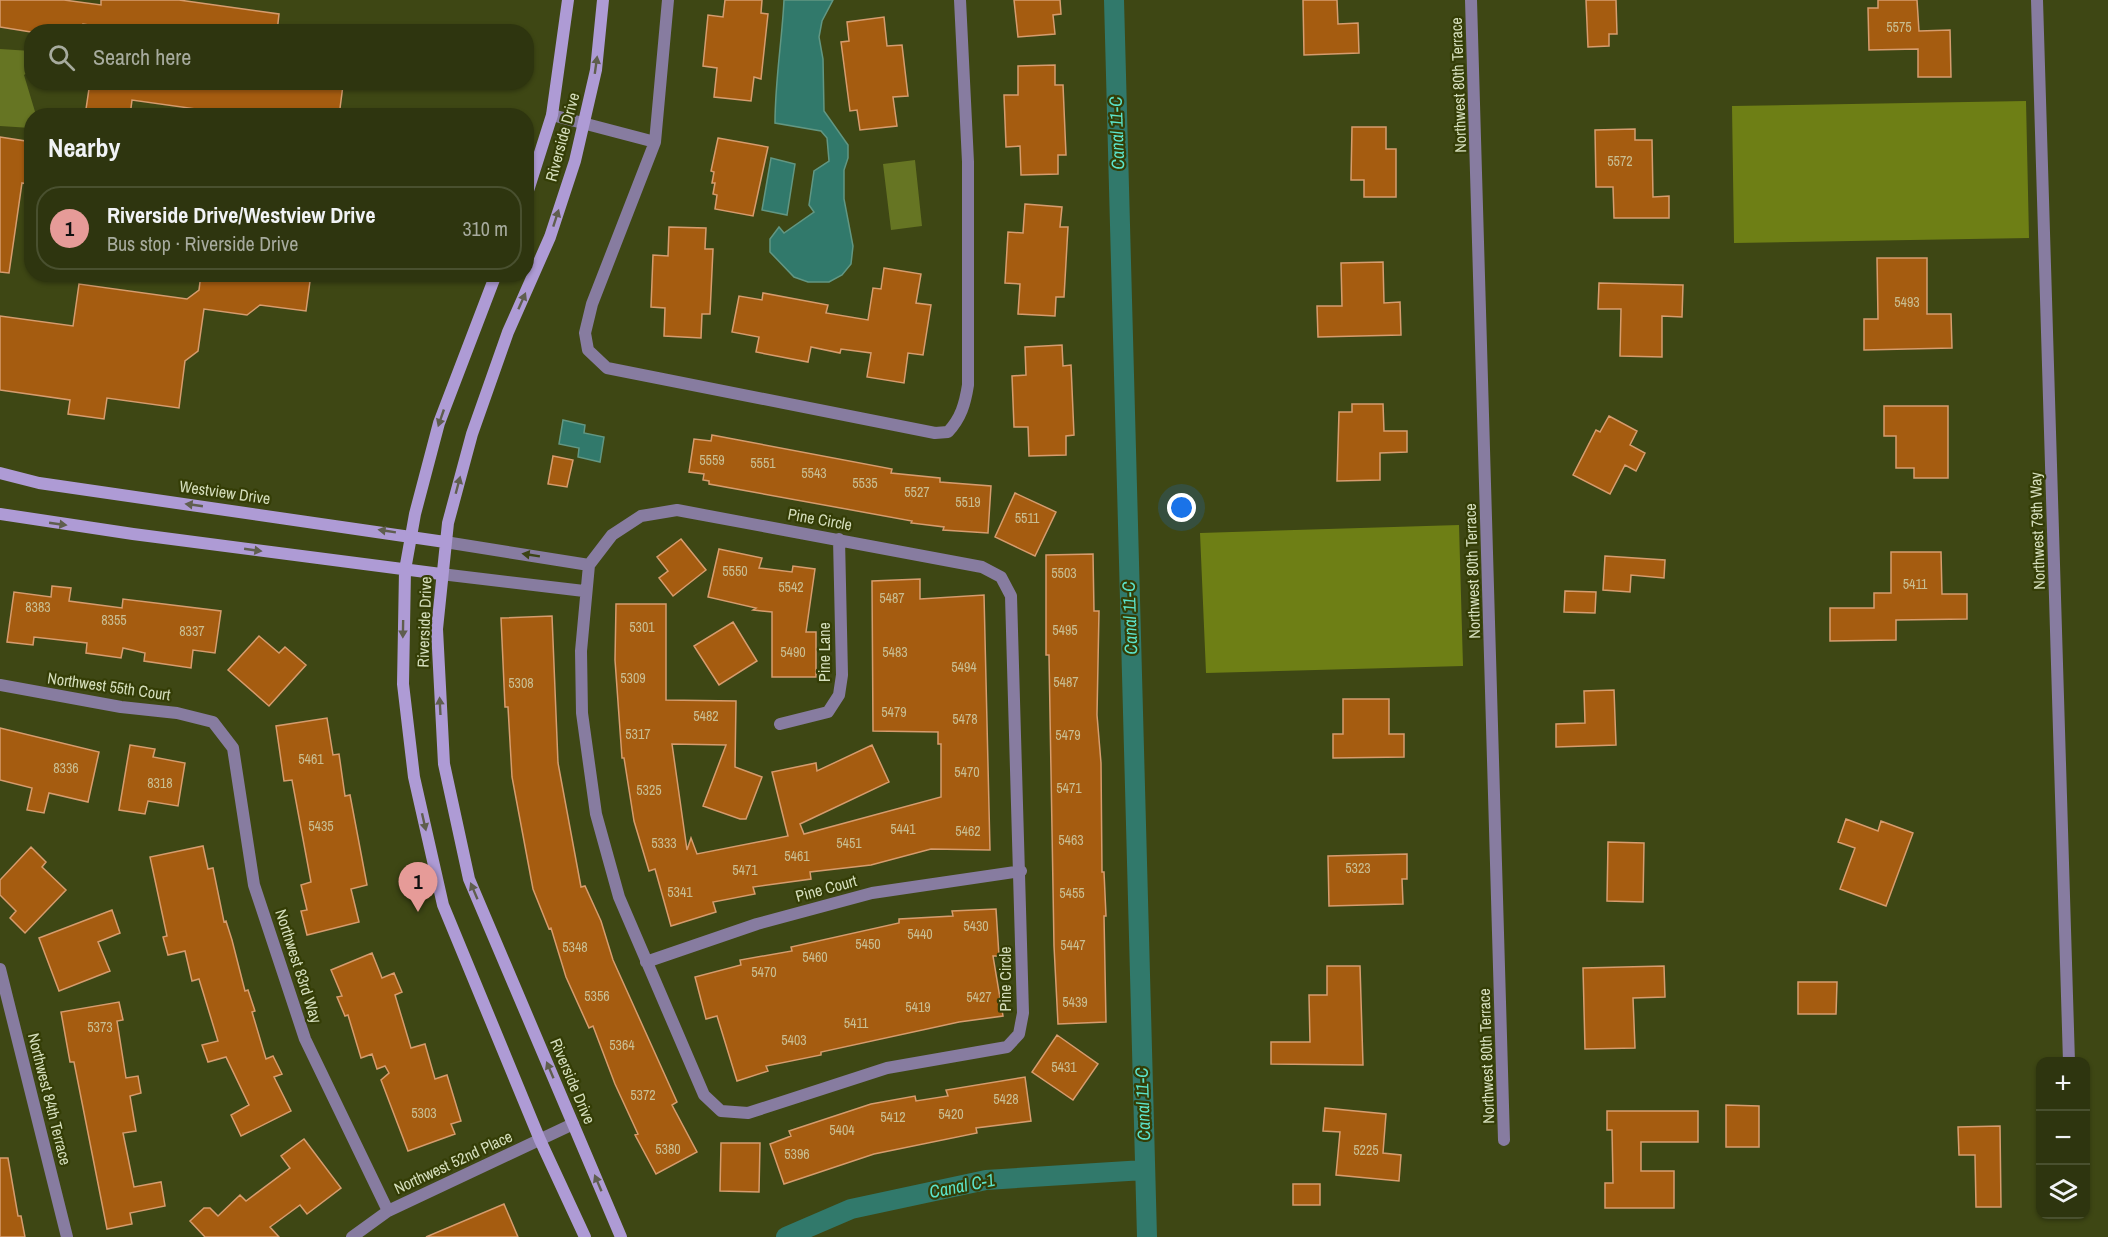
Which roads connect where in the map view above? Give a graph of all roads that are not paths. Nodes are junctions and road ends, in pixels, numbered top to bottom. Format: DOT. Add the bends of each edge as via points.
graph roads {
  1 [pos="568,0"];
  2 [pos="603,0"];
  3 [pos="668,0"];
  4 [pos="960,0"];
  5 [pos="1472,0"];
  6 [pos="2037,0"];
  7 [pos="552,115"];
  8 [pos="584,122"];
  9 [pos="655,142"];
  10 [pos="534,172"];
  11 [pos="534,273"];
  12 [pos="493,282"];
  13 [pos="530,282"];
  14 [pos="0,473"];
  15 [pos="0,514"];
  16 [pos="410,535"];
  17 [pos="839,539"];
  18 [pos="445,542"];
  19 [pos="589,565"];
  20 [pos="405,570"];
  21 [pos="441,574"];
  22 [pos="584,591"];
  23 [pos="0,685"];
  24 [pos="213,722"];
  25 [pos="780,724"];
  26 [pos="1021,871"];
  27 [pos="646,962"];
  28 [pos="0,969"];
  29 [pos="2069,1057"];
  30 [pos="573,1124"];
  31 [pos="540,1140"];
  32 [pos="1504,1140"];
  33 [pos="388,1211"];
  34 [pos="67,1237"];
  35 [pos="352,1237"];
  36 [pos="585,1237"];
  37 [pos="621,1237"];
  1 -- 7 [label="street, Riverside Drive"];
  8 -- 2 [label="street, Riverside Drive, one-way" via="596,70"];
  3 -- 9 [label="street"];
  4 -- 9 [label="street" via="968,162 968,385 957,423 948,432 935,433 607,368 595,360 588,350 585,333 592,304"];
  5 -- 32 [label="street, Northwest 80th Terrace"];
  6 -- 29 [label="street, Northwest 79th Way"];
  7 -- 8 [label="street"];
  7 -- 10 [label="street, Riverside Drive"];
  8 -- 9 [label="street"];
  11 -- 8 [label="street, Riverside Drive, one-way" via="550,237"];
  12 -- 16 [label="street, Riverside Drive, one-way" via="439,423"];
  18 -- 13 [label="street, Riverside Drive, one-way" via="472,434"];
  16 -- 14 [label="street, Westview Drive, one-way" via="39,483"];
  15 -- 20 [label="street, one-way"];
  16 -- 18 [label="street, Westview Drive"];
  16 -- 20 [label="street, Riverside Drive"];
  17 -- 19 [label="street, Pine Circle" via="677,510 641,516 612,536"];
  17 -- 25 [label="street, Pine Lane" via="839,694 828,712"];
  17 -- 26 [label="street, Pine Circle" via="982,567 1001,577 1011,596"];
  19 -- 18 [label="street, one-way"];
  18 -- 21 [label="street, Riverside Drive"];
  19 -- 22 [label="street, Pine Circle"];
  20 -- 21 [label="street"];
  20 -- 31 [label="street, Riverside Drive, one-way" via="402,629 406,707 414,777 443,905"];
  21 -- 22 [label="street"];
  30 -- 21 [label="street, Riverside Drive, one-way" via="469,879 444,764 437,629"];
  22 -- 27 [label="street, Pine Circle" via="582,713 596,814 619,897"];
  23 -- 24 [label="street, Northwest 55th Court"];
  24 -- 33 [label="street, Northwest 83rd Way" via="233,748 254,885 305,1040"];
  26 -- 27 [label="street, Pine Court" via="872,893 756,924"];
  26 -- 27 [label="street, Pine Circle" via="1023,1013 1019,1034 1007,1047 887,1068 748,1113 721,1111 704,1095"];
  28 -- 34 [label="street, Northwest 84th Terrace"];
  30 -- 31 [label="street, Northwest 52nd Place"];
  37 -- 30 [label="street, Riverside Drive, one-way"];
  31 -- 33 [label="street, Northwest 52nd Place"];
  31 -- 36 [label="street, Riverside Drive"];
  33 -- 35 [label="street, Northwest 52nd Place"];
}
